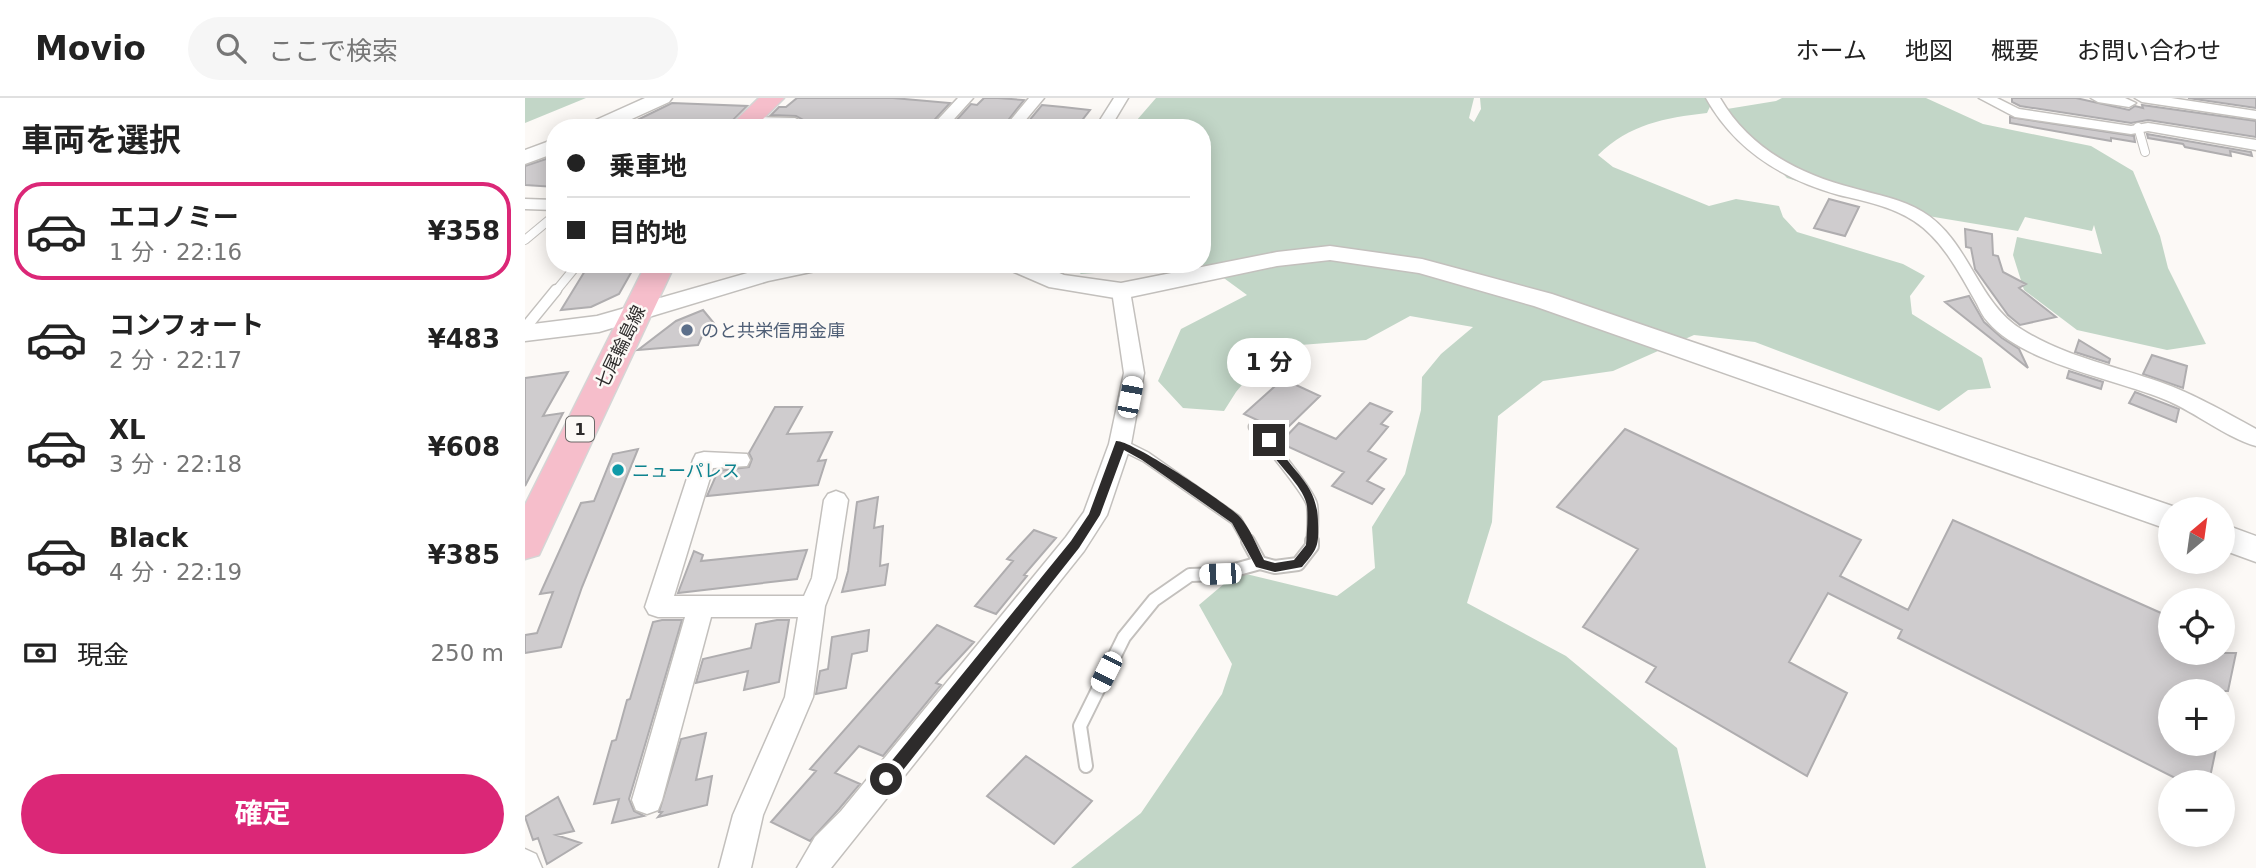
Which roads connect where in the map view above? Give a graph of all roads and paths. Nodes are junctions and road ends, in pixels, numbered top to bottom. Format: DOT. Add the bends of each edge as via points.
graph roads {
  1 [pos="662,98"];
  2 [pos="772,98"];
  3 [pos="966,98"];
  4 [pos="1037,98"];
  5 [pos="1121,98"];
  6 [pos="1713,98"];
  7 [pos="1986,98"];
  8 [pos="2098,98"];
  9 [pos="2133,100"];
  10 [pos="2256,114"];
  11 [pos="614,119"];
  12 [pos="749,119"];
  13 [pos="946,119"];
  14 [pos="1019,119"];
  15 [pos="1108,119"];
  16 [pos="2138,127"];
  17 [pos="2256,145"];
  18 [pos="546,149"];
  19 [pos="2145,152"];
  20 [pos="525,158"];
  21 [pos="525,204"];
  22 [pos="546,205"];
  23 [pos="546,222"];
  24 [pos="525,240"];
  25 [pos="571,273"];
  26 [pos="657,273"];
  27 [pos="773,273"];
  28 [pos="1037,273"];
  29 [pos="1209,273"];
  30 [pos="1211,273"];
  31 [pos="1121,291"];
  32 [pos="636,315"];
  33 [pos="525,328"];
  34 [pos="525,333"];
  35 [pos="1254,427"];
  36 [pos="2256,438"];
  37 [pos="1120,443"];
  38 [pos="739,460"];
  39 [pos="836,500"];
  40 [pos="2158,514"];
  41 [pos="2235,541"];
  42 [pos="525,544"];
  43 [pos="2256,549"];
  44 [pos="1260,563"];
  45 [pos="812,606"];
  46 [pos="701,607"];
  47 [pos="1086,766"];
  48 [pos="647,800"];
  49 [pos="735,868"];
  50 [pos="813,868"];
  1 -- 11 [label="street"];
  2 -- 12 [label="main road"];
  3 -- 13 [label="street"];
  4 -- 14 [label="street"];
  5 -- 15 [label="street"];
  6 -- 36 [label="street" via="1727,122 1758,153 1811,180 1887,202 1937,228 1994,319 2015,333 2068,358 2174,395"];
  7 -- 16 [label="street" via="2015,113 2131,131"];
  8 -- 9 [label="street"];
  9 -- 10 [label="street"];
  9 -- 16 [label="street"];
  16 -- 17 [label="street"];
  16 -- 19 [label="lane"];
  18 -- 20 [label="street"];
  21 -- 22 [label="street"];
  23 -- 24 [label="lane"];
  25 -- 33 [label="lane"];
  26 -- 32 [label="main road, 七尾輪島線 / 1"];
  27 -- 32 [label="street"];
  28 -- 31 [label="street" via="1058,282"];
  29 -- 31 [label="street"];
  30 -- 40 [label="street" via="1330,253 1422,266 1543,300"];
  31 -- 37 [label="street" via="1134,373"];
  32 -- 34 [label="street"];
  32 -- 42 [label="main road, 七尾輪島線 / 1"];
  35 -- 44 [label="lane" via="1269,440 1313,503 1313,546 1298,564 1275,568"];
  37 -- 44 [label="lane" via="1236,520"];
  37 -- 50 [label="street" via="1095,515 1075,544"];
  38 -- 46 [label="street" via="705,460 658,607"];
  39 -- 45 [label="street" via="824,578"];
  41 -- 43 [label="street"];
  44 -- 47 [label="lane" via="1220,574 1190,575 1154,600 1124,637 1080,726"];
  45 -- 46 [label="street"];
  45 -- 49 [label="street" via="799,697 748,814"];
  46 -- 48 [label="street"];
}
